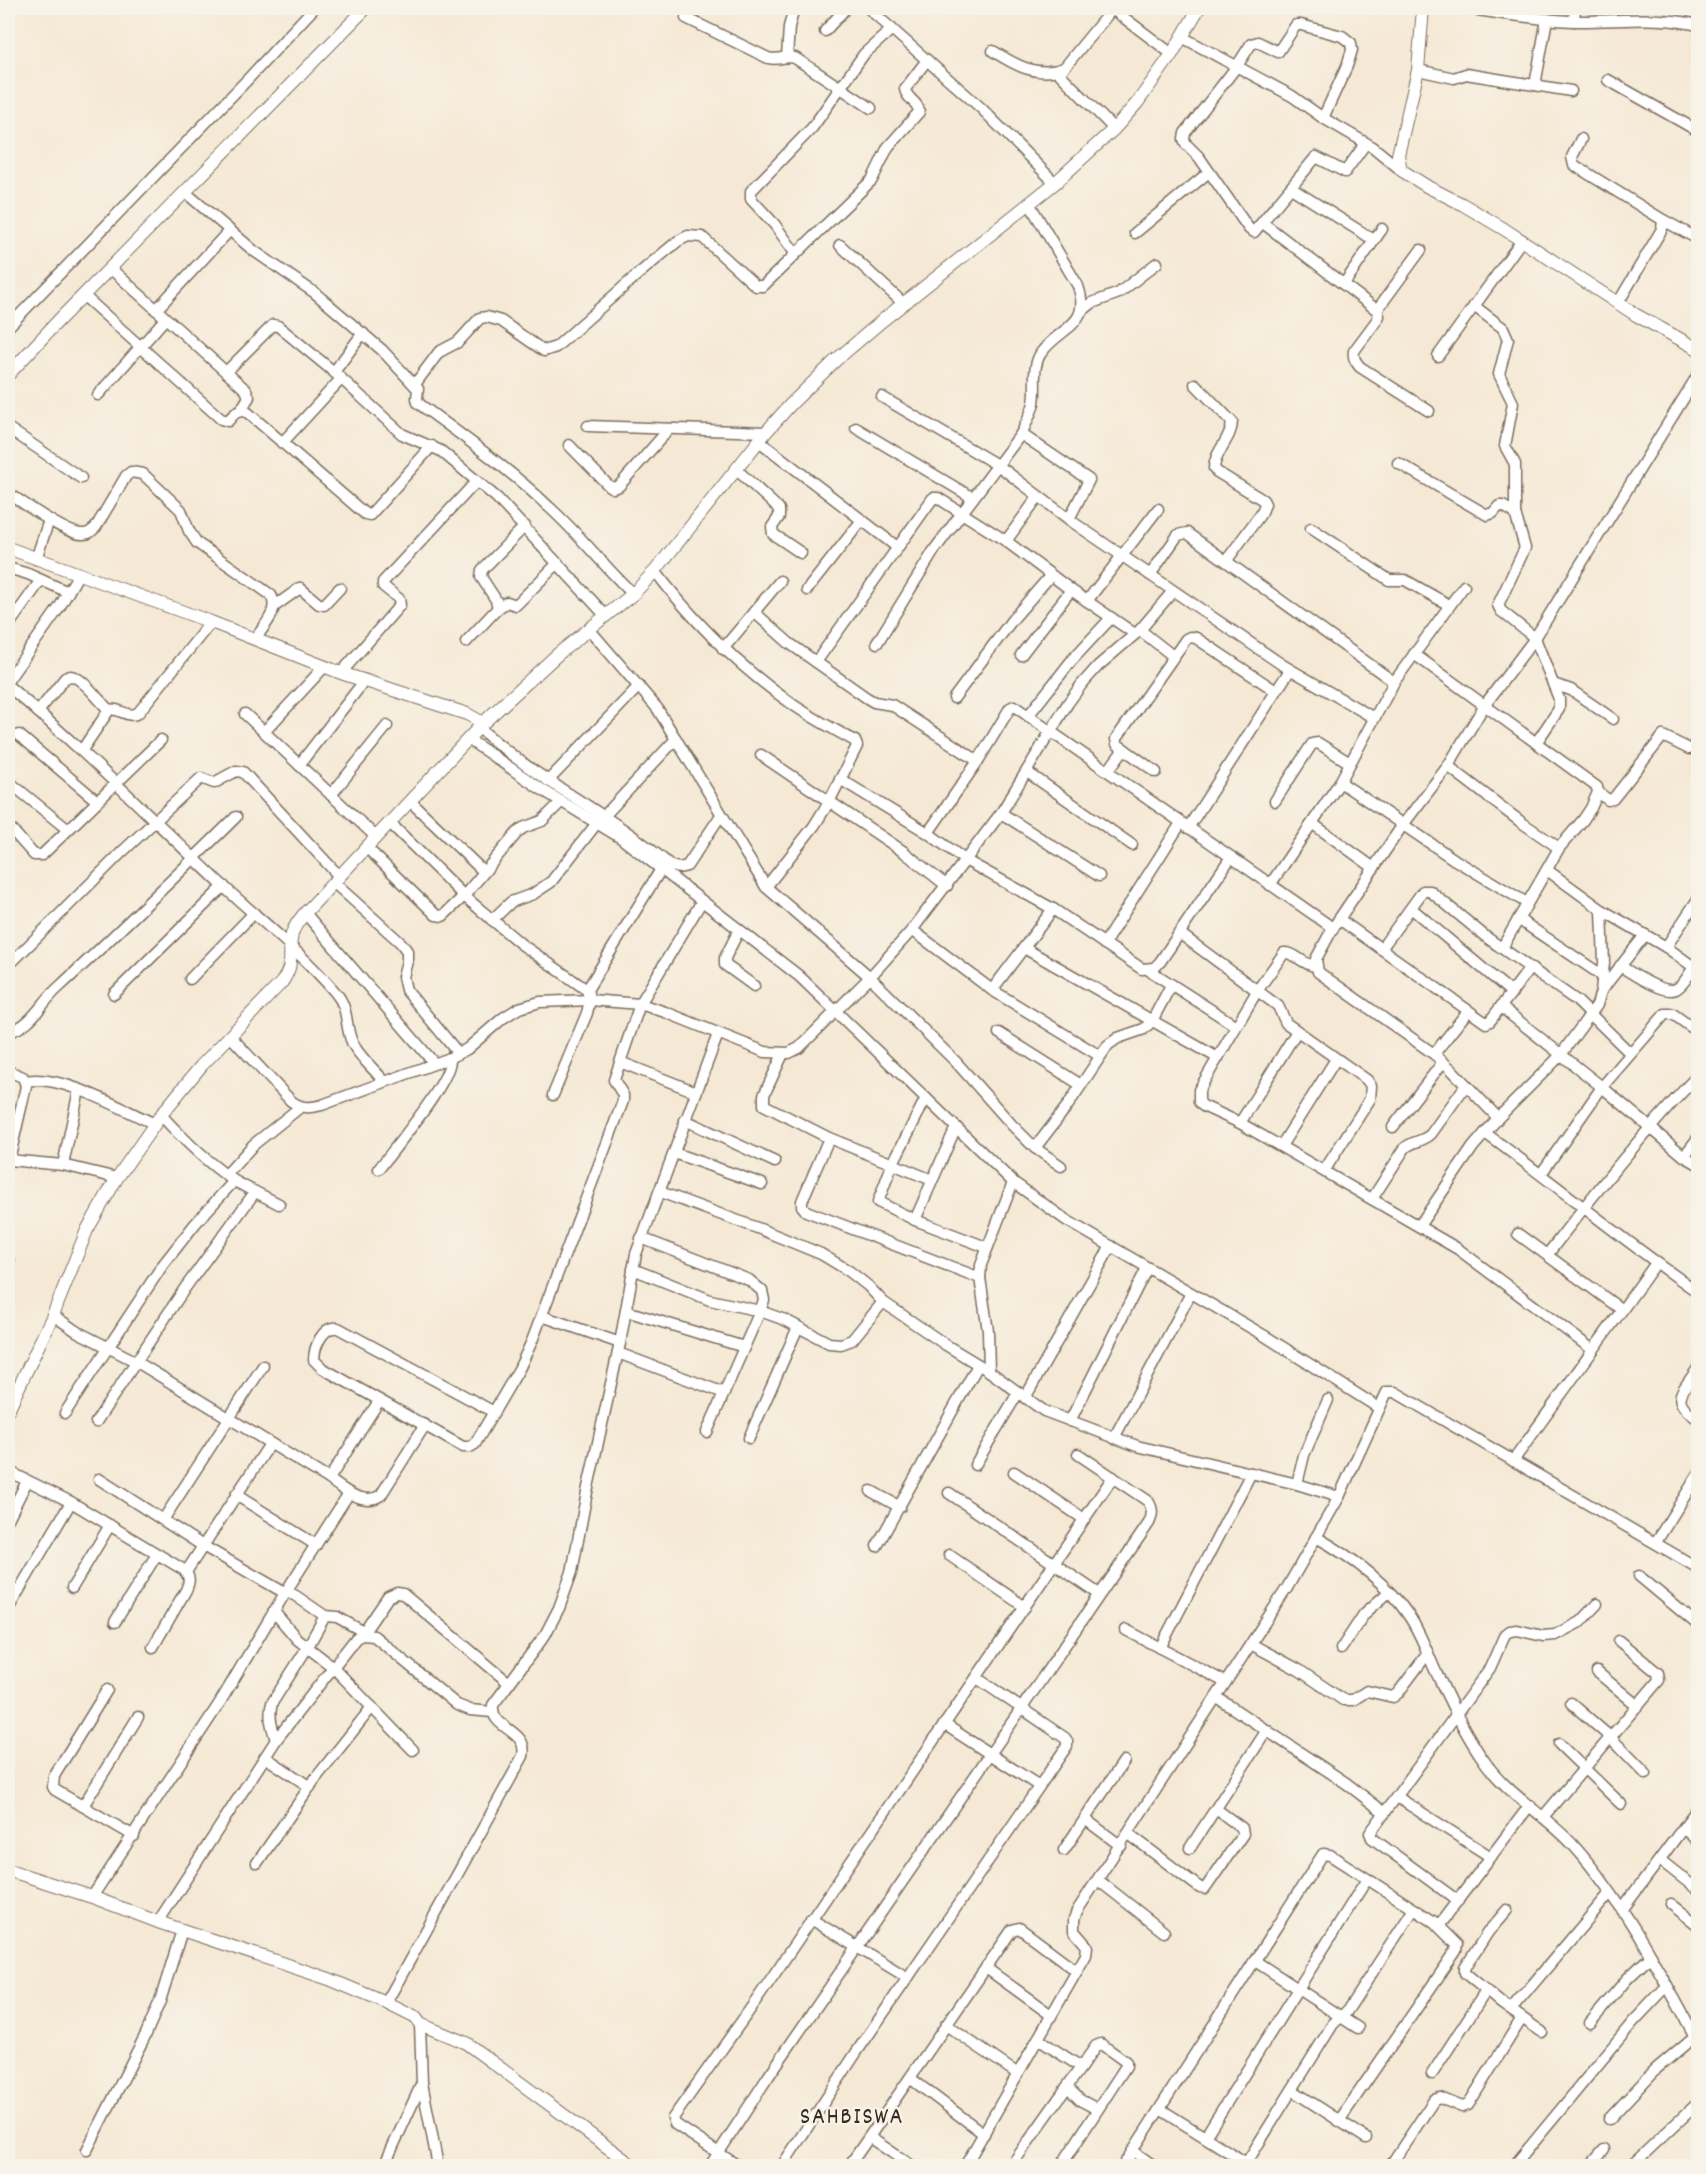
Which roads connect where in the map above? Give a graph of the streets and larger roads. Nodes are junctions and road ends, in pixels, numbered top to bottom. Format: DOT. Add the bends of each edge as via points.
graph roads {
  1 [pos="314,8"];
  2 [pos="366,8"];
  3 [pos="794,8"];
  4 [pos="846,8"];
  5 [pos="868,8"];
  6 [pos="1112,8"];
  7 [pos="1199,8"];
  8 [pos="1423,8"];
  9 [pos="1463,8"];
  10 [pos="1575,8"];
  11 [pos="1678,8"];
  12 [pos="686,18"];
  13 [pos="1547,19"];
  14 [pos="1676,20"];
  15 [pos="1574,21"];
  16 [pos="1698,25"];
  17 [pos="892,28"];
  18 [pos="825,31"];
  19 [pos="1182,38"];
  20 [pos="993,51"];
  21 [pos="1172,54"];
  22 [pos="787,57"];
  23 [pos="927,60"];
  24 [pos="1236,66"];
  25 [pos="1418,70"];
  26 [pos="1057,71"];
  27 [pos="1608,80"];
  28 [pos="1535,85"];
  29 [pos="840,87"];
  30 [pos="1571,91"];
  31 [pos="871,108"];
  32 [pos="1323,118"];
  33 [pos="1114,129"];
  34 [pos="1698,131"];
  35 [pos="1581,139"];
  36 [pos="1366,143"];
  37 [pos="1401,170"];
  38 [pos="1209,172"];
  39 [pos="1055,183"];
  40 [pos="1291,188"];
  41 [pos="185,192"];
  42 [pos="1029,203"];
  43 [pos="1663,220"];
  44 [pos="1263,223"];
  45 [pos="1382,229"];
  46 [pos="229,231"];
  47 [pos="1135,233"];
  48 [pos="1698,239"];
  49 [pos="1374,240"];
  50 [pos="1522,240"];
  51 [pos="840,245"];
  52 [pos="1421,250"];
  53 [pos="795,253"];
  54 [pos="1157,263"];
  55 [pos="110,268"];
  56 [pos="1344,284"];
  57 [pos="84,296"];
  58 [pos="903,303"];
  59 [pos="1618,303"];
  60 [pos="1474,306"];
  61 [pos="1377,309"];
  62 [pos="156,310"];
  63 [pos="1081,312"];
  64 [pos="165,319"];
  65 [pos="8,327"];
  66 [pos="363,333"];
  67 [pos="141,346"];
  68 [pos="1698,349"];
  69 [pos="1438,356"];
  70 [pos="226,372"];
  71 [pos="8,375"];
  72 [pos="1698,375"];
  73 [pos="338,376"];
  74 [pos="415,384"];
  75 [pos="1195,384"];
  76 [pos="98,395"];
  77 [pos="882,397"];
  78 [pos="241,410"];
  79 [pos="1429,411"];
  80 [pos="588,426"];
  81 [pos="8,428"];
  82 [pos="856,428"];
  83 [pos="669,429"];
  84 [pos="1021,434"];
  85 [pos="762,436"];
  86 [pos="282,443"];
  87 [pos="432,446"];
  88 [pos="569,446"];
  89 [pos="1398,463"];
  90 [pos="999,466"];
  91 [pos="737,470"];
  92 [pos="81,478"];
  93 [pos="476,482"];
  94 [pos="8,493"];
  95 [pos="1038,497"];
  96 [pos="973,498"];
  97 [pos="1158,509"];
  98 [pos="1515,513"];
  99 [pos="962,514"];
  100 [pos="862,519"];
  101 [pos="1069,519"];
  102 [pos="49,520"];
  103 [pos="525,526"];
  104 [pos="1311,528"];
  105 [pos="1006,540"];
  106 [pos="897,547"];
  107 [pos="8,548"];
  108 [pos="801,554"];
  109 [pos="1122,556"];
  110 [pos="36,559"];
  111 [pos="1227,560"];
  112 [pos="558,563"];
  113 [pos="8,568"];
  114 [pos="655,571"];
  115 [pos="78,575"];
  116 [pos="1051,575"];
  117 [pos="1150,575"];
  118 [pos="41,580"];
  119 [pos="780,581"];
  120 [pos="1464,586"];
  121 [pos="340,588"];
  122 [pos="1071,590"];
  123 [pos="807,591"];
  124 [pos="1173,591"];
  125 [pos="68,592"];
  126 [pos="633,594"];
  127 [pos="1087,601"];
  128 [pos="1449,605"];
  129 [pos="275,606"];
  130 [pos="498,608"];
  131 [pos="754,612"];
  132 [pos="606,616"];
  133 [pos="1111,618"];
  134 [pos="211,622"];
  135 [pos="8,626"];
  136 [pos="590,629"];
  137 [pos="1137,632"];
  138 [pos="1535,638"];
  139 [pos="255,639"];
  140 [pos="466,642"];
  141 [pos="877,643"];
  142 [pos="723,649"];
  143 [pos="1414,654"];
  144 [pos="1021,655"];
  145 [pos="1173,656"];
  146 [pos="816,662"];
  147 [pos="325,666"];
  148 [pos="1290,669"];
  149 [pos="341,673"];
  150 [pos="8,680"];
  151 [pos="365,680"];
  152 [pos="1394,682"];
  153 [pos="1553,684"];
  154 [pos="8,686"];
  155 [pos="639,686"];
  156 [pos="1276,691"];
  157 [pos="954,698"];
  158 [pos="1484,706"];
  159 [pos="110,710"];
  160 [pos="38,712"];
  161 [pos="245,714"];
  162 [pos="1028,716"];
  163 [pos="1374,718"];
  164 [pos="1613,719"];
  165 [pos="387,726"];
  166 [pos="476,731"];
  167 [pos="264,732"];
  168 [pos="1051,732"];
  169 [pos="20,735"];
  170 [pos="676,739"];
  171 [pos="161,740"];
  172 [pos="1536,743"];
  173 [pos="1124,748"];
  174 [pos="1689,749"];
  175 [pos="82,750"];
  176 [pos="761,755"];
  177 [pos="978,761"];
  178 [pos="1350,763"];
  179 [pos="299,765"];
  180 [pos="1448,766"];
  181 [pos="1108,771"];
  182 [pos="1027,772"];
  183 [pos="1156,772"];
  184 [pos="840,779"];
  185 [pos="8,781"];
  186 [pos="548,781"];
  187 [pos="1340,782"];
  188 [pos="116,783"];
  189 [pos="1598,792"];
  190 [pos="331,795"];
  191 [pos="97,801"];
  192 [pos="410,801"];
  193 [pos="1275,801"];
  194 [pos="561,802"];
  195 [pos="829,802"];
  196 [pos="1001,813"];
  197 [pos="721,815"];
  198 [pos="236,817"];
  199 [pos="601,819"];
  200 [pos="155,820"];
  201 [pos="389,822"];
  202 [pos="1313,824"];
  203 [pos="1185,826"];
  204 [pos="1402,826"];
  205 [pos="68,829"];
  206 [pos="12,830"];
  207 [pos="928,833"];
  208 [pos="375,837"];
  209 [pos="1132,845"];
  210 [pos="366,847"];
  211 [pos="1559,848"];
  212 [pos="1231,857"];
  213 [pos="194,858"];
  214 [pos="965,860"];
  215 [pos="1374,868"];
  216 [pos="662,869"];
  217 [pos="1547,870"];
  218 [pos="484,872"];
  219 [pos="1099,876"];
  220 [pos="336,879"];
  221 [pos="1270,885"];
  222 [pos="224,886"];
  223 [pos="947,886"];
  224 [pos="766,887"];
  225 [pos="464,896"];
  226 [pos="1698,899"];
  227 [pos="702,901"];
  228 [pos="1527,903"];
  229 [pos="1411,908"];
  230 [pos="1053,909"];
  231 [pos="1602,910"];
  232 [pos="254,913"];
  233 [pos="305,913"];
  234 [pos="492,920"];
  235 [pos="1518,920"];
  236 [pos="1336,923"];
  237 [pos="739,930"];
  238 [pos="912,930"];
  239 [pos="1179,933"];
  240 [pos="1645,935"];
  241 [pos="1104,944"];
  242 [pos="292,947"];
  243 [pos="1666,947"];
  244 [pos="1024,948"];
  245 [pos="1502,948"];
  246 [pos="1381,949"];
  247 [pos="8,963"];
  248 [pos="1316,966"];
  249 [pos="1620,966"];
  250 [pos="1530,968"];
  251 [pos="1696,969"];
  252 [pos="1149,970"];
  253 [pos="1603,976"];
  254 [pos="870,977"];
  255 [pos="190,979"];
  256 [pos="1171,985"];
  257 [pos="754,986"];
  258 [pos="992,990"];
  259 [pos="1257,991"];
  260 [pos="1601,991"];
  261 [pos="1512,993"];
  262 [pos="114,994"];
  263 [pos="589,995"];
  264 [pos="640,1005"];
  265 [pos="1501,1007"];
  266 [pos="839,1009"];
  267 [pos="1468,1011"];
  268 [pos="1591,1014"];
  269 [pos="1152,1021"];
  270 [pos="1236,1026"];
  271 [pos="1297,1031"];
  272 [pos="8,1032"];
  273 [pos="1698,1032"];
  274 [pos="999,1033"];
  275 [pos="718,1034"];
  276 [pos="231,1037"];
  277 [pos="1630,1053"];
  278 [pos="783,1054"];
  279 [pos="454,1055"];
  280 [pos="1100,1056"];
  281 [pos="1560,1056"];
  282 [pos="1218,1058"];
  283 [pos="1439,1058"];
  284 [pos="1336,1059"];
  285 [pos="434,1062"];
  286 [pos="620,1062"];
  287 [pos="8,1071"];
  288 [pos="1698,1075"];
  289 [pos="26,1081"];
  290 [pos="384,1081"];
  291 [pos="1081,1085"];
  292 [pos="1466,1085"];
  293 [pos="1602,1087"];
  294 [pos="79,1090"];
  295 [pos="696,1092"];
  296 [pos="553,1095"];
  297 [pos="926,1098"];
  298 [pos="299,1108"];
  299 [pos="1498,1118"];
  300 [pos="158,1120"];
  301 [pos="686,1120"];
  302 [pos="1240,1123"];
  303 [pos="956,1127"];
  304 [pos="1393,1127"];
  305 [pos="1649,1128"];
  306 [pos="1485,1133"];
  307 [pos="830,1138"];
  308 [pos="1698,1138"];
  309 [pos="1281,1146"];
  310 [pos="1035,1148"];
  311 [pos="674,1153"];
  312 [pos="1684,1156"];
  313 [pos="8,1160"];
  314 [pos="775,1162"];
  315 [pos="892,1164"];
  316 [pos="1698,1164"];
  317 [pos="63,1165"];
  318 [pos="1061,1166"];
  319 [pos="379,1169"];
  320 [pos="1324,1172"];
  321 [pos="1541,1174"];
  322 [pos="117,1178"];
  323 [pos="230,1178"];
  324 [pos="932,1180"];
  325 [pos="1013,1182"];
  326 [pos="762,1184"];
  327 [pos="660,1191"];
  328 [pos="255,1192"];
  329 [pos="1372,1199"];
  330 [pos="279,1204"];
  331 [pos="1584,1206"];
  332 [pos="915,1220"];
  333 [pos="1419,1226"];
  334 [pos="1518,1234"];
  335 [pos="641,1238"];
  336 [pos="1111,1246"];
  337 [pos="986,1247"];
  338 [pos="1547,1255"];
  339 [pos="1656,1263"];
  340 [pos="1147,1268"];
  341 [pos="633,1269"];
  342 [pos="980,1278"];
  343 [pos="1698,1292"];
  344 [pos="1191,1293"];
  345 [pos="883,1302"];
  346 [pos="1622,1310"];
  347 [pos="626,1311"];
  348 [pos="760,1311"];
  349 [pos="53,1315"];
  350 [pos="542,1316"];
  351 [pos="798,1327"];
  352 [pos="108,1346"];
  353 [pos="744,1347"];
  354 [pos="619,1348"];
  355 [pos="1593,1350"];
  356 [pos="137,1362"];
  357 [pos="978,1365"];
  358 [pos="263,1366"];
  359 [pos="1698,1368"];
  360 [pos="989,1371"];
  361 [pos="724,1393"];
  362 [pos="1022,1395"];
  363 [pos="1328,1400"];
  364 [pos="1383,1400"];
  365 [pos="379,1401"];
  366 [pos="8,1410"];
  367 [pos="494,1412"];
  368 [pos="65,1413"];
  369 [pos="229,1419"];
  370 [pos="1698,1419"];
  371 [pos="1070,1421"];
  372 [pos="96,1422"];
  373 [pos="425,1425"];
  374 [pos="707,1432"];
  375 [pos="749,1438"];
  376 [pos="1114,1438"];
  377 [pos="270,1444"];
  378 [pos="1078,1454"];
  379 [pos="1513,1461"];
  380 [pos="975,1465"];
  381 [pos="8,1471"];
  382 [pos="1014,1472"];
  383 [pos="1251,1473"];
  384 [pos="1698,1475"];
  385 [pos="1113,1477"];
  386 [pos="99,1479"];
  387 [pos="329,1479"];
  388 [pos="27,1481"];
  389 [pos="1297,1484"];
  390 [pos="871,1491"];
  391 [pos="349,1493"];
  392 [pos="949,1493"];
  393 [pos="236,1495"];
  394 [pos="1339,1497"];
  395 [pos="71,1502"];
  396 [pos="900,1507"];
  397 [pos="1084,1519"];
  398 [pos="8,1520"];
  399 [pos="163,1520"];
  400 [pos="110,1525"];
  401 [pos="1316,1538"];
  402 [pos="1656,1542"];
  403 [pos="316,1545"];
  404 [pos="203,1546"];
  405 [pos="877,1546"];
  406 [pos="157,1554"];
  407 [pos="949,1555"];
  408 [pos="1054,1564"];
  409 [pos="1698,1568"];
  410 [pos="186,1572"];
  411 [pos="1639,1576"];
  412 [pos="72,1588"];
  413 [pos="286,1592"];
  414 [pos="1389,1592"];
  415 [pos="1099,1594"];
  416 [pos="1597,1604"];
  417 [pos="1025,1607"];
  418 [pos="8,1609"];
  419 [pos="275,1613"];
  420 [pos="325,1616"];
  421 [pos="115,1622"];
  422 [pos="1698,1625"];
  423 [pos="1126,1630"];
  424 [pos="363,1633"];
  425 [pos="1619,1641"];
  426 [pos="1251,1644"];
  427 [pos="153,1647"];
  428 [pos="307,1648"];
  429 [pos="1160,1648"];
  430 [pos="1341,1649"];
  431 [pos="1428,1653"];
  432 [pos="333,1667"];
  433 [pos="1597,1672"];
  434 [pos="976,1678"];
  435 [pos="1225,1682"];
  436 [pos="509,1683"];
  437 [pos="107,1690"];
  438 [pos="1216,1697"];
  439 [pos="1571,1703"];
  440 [pos="1638,1706"];
  441 [pos="372,1707"];
  442 [pos="1021,1707"];
  443 [pos="492,1712"];
  444 [pos="1457,1716"];
  445 [pos="138,1717"];
  446 [pos="944,1724"];
  447 [pos="1267,1730"];
  448 [pos="1610,1737"];
  449 [pos="276,1740"];
  450 [pos="1559,1744"];
  451 [pos="413,1750"];
  452 [pos="989,1753"];
  453 [pos="265,1757"];
  454 [pos="1124,1761"];
  455 [pos="1585,1768"];
  456 [pos="1646,1774"];
  457 [pos="1039,1786"];
  458 [pos="310,1787"];
  459 [pos="1397,1797"];
  460 [pos="1621,1804"];
  461 [pos="1530,1805"];
  462 [pos="83,1806"];
  463 [pos="1698,1808"];
  464 [pos="1216,1809"];
  465 [pos="1385,1813"];
  466 [pos="1543,1817"];
  467 [pos="1085,1819"];
  468 [pos="1684,1828"];
  469 [pos="1129,1834"];
  470 [pos="134,1836"];
  471 [pos="1698,1842"];
  472 [pos="1121,1846"];
  473 [pos="1190,1848"];
  474 [pos="1064,1850"];
  475 [pos="1491,1857"];
  476 [pos="1660,1860"];
  477 [pos="257,1863"];
  478 [pos="8,1870"];
  479 [pos="1367,1879"];
  480 [pos="1098,1880"];
  481 [pos="1698,1890"];
  482 [pos="1610,1893"];
  483 [pos="92,1897"];
  484 [pos="1458,1900"];
  485 [pos="1671,1904"];
  486 [pos="1414,1909"];
  487 [pos="1507,1910"];
  488 [pos="1622,1910"];
  489 [pos="812,1919"];
  490 [pos="158,1922"];
  491 [pos="1437,1925"];
  492 [pos="1698,1925"];
  493 [pos="182,1930"];
  494 [pos="1164,1932"];
  495 [pos="856,1947"];
  496 [pos="1650,1957"];
  497 [pos="1255,1961"];
  498 [pos="986,1968"];
  499 [pos="1077,1971"];
  500 [pos="908,1978"];
  501 [pos="1666,1986"];
  502 [pos="1298,1988"];
  503 [pos="1486,1991"];
  504 [pos="386,2002"];
  505 [pos="1511,2010"];
  506 [pos="1052,2015"];
  507 [pos="1698,2016"];
  508 [pos="1341,2017"];
  509 [pos="1522,2018"];
  510 [pos="1590,2023"];
  511 [pos="420,2024"];
  512 [pos="946,2025"];
  513 [pos="1358,2028"];
  514 [pos="1542,2032"];
  515 [pos="1694,2035"];
  516 [pos="1038,2039"];
  517 [pos="1081,2067"];
  518 [pos="1018,2074"];
  519 [pos="1432,2074"];
  520 [pos="910,2078"];
  521 [pos="422,2083"];
  522 [pos="1067,2087"];
  523 [pos="1292,2090"];
  524 [pos="1698,2103"];
  525 [pos="1097,2109"];
  526 [pos="1161,2109"];
  527 [pos="1609,2119"];
  528 [pos="1339,2121"];
  529 [pos="984,2134"];
  530 [pos="869,2137"];
  531 [pos="1204,2137"];
  532 [pos="1366,2138"];
  533 [pos="1605,2150"];
  534 [pos="87,2151"];
  535 [pos="1133,2151"];
  536 [pos="719,2153"];
  537 [pos="620,2163"];
  538 [pos="1698,2163"];
  539 [pos="1249,2164"];
  540 [pos="384,2166"];
  541 [pos="438,2166"];
  542 [pos="633,2166"];
  543 [pos="710,2166"];
  544 [pos="738,2166"];
  545 [pos="782,2166"];
  546 [pos="849,2166"];
  547 [pos="912,2166"];
  548 [pos="965,2166"];
  549 [pos="1011,2166"];
  550 [pos="1060,2166"];
  551 [pos="1123,2166"];
  552 [pos="1154,2166"];
  553 [pos="1390,2166"];
  554 [pos="1514,2166"];
  555 [pos="1590,2166"];
  556 [pos="1631,2166"];
  557 [pos="1694,2166"];
  1 -- 65 [label="street"];
  2 -- 41 [label="street"];
  3 -- 22 [label="street"];
  4 -- 18 [label="street"];
  5 -- 17 [label="street"];
  6 -- 21 [label="street"];
  6 -- 26 [label="street" via="1071,62"];
  7 -- 19 [label="street"];
  8 -- 25 [label="street"];
  9 -- 13 [label="street"];
  10 -- 15 [label="street"];
  11 -- 14 [label="street"];
  12 -- 22 [label="street" via="768,58"];
  13 -- 15 [label="street"];
  13 -- 28 [label="street"];
  14 -- 15 [label="street"];
  14 -- 16 [label="street"];
  17 -- 23 [label="street"];
  17 -- 29 [label="street" via="864,54"];
  19 -- 21 [label="street"];
  19 -- 24 [label="street"];
  20 -- 26 [label="street" via="1026,69"];
  21 -- 33 [label="street"];
  22 -- 29 [label="street" via="795,58"];
  23 -- 39 [label="street"];
  23 -- 53 [label="street" via="905,89 906,96 919,109 917,114 888,147 872,180"];
  24 -- 32 [label="street"];
  24 -- 32 [label="street" via="1253,42 1278,52 1296,26 1347,38 1352,50"];
  24 -- 38 [label="street" via="1185,133 1186,144"];
  25 -- 28 [label="street" via="1454,78 1466,74"];
  25 -- 37 [label="street" via="1398,155"];
  26 -- 33 [label="street"];
  27 -- 34 [label="street"];
  28 -- 30 [label="street"];
  29 -- 31 [label="street"];
  29 -- 53 [label="street" via="812,128 751,191 751,199"];
  32 -- 36 [label="street"];
  33 -- 39 [label="street"];
  35 -- 43 [label="street" via="1572,157 1574,165"];
  36 -- 37 [label="street"];
  36 -- 40 [label="street" via="1348,171 1316,157"];
  37 -- 50 [label="street"];
  38 -- 44 [label="street" via="1251,231 1257,231"];
  38 -- 47 [label="street"];
  39 -- 42 [label="street"];
  40 -- 44 [label="street"];
  40 -- 49 [label="street"];
  41 -- 46 [label="street"];
  41 -- 55 [label="street"];
  42 -- 58 [label="street"];
  42 -- 63 [label="street" via="1078,286 1083,299"];
  43 -- 48 [label="street"];
  43 -- 59 [label="street" via="1662,229"];
  44 -- 56 [label="street"];
  45 -- 49 [label="street"];
  46 -- 62 [label="street"];
  46 -- 66 [label="street"];
  49 -- 56 [label="street"];
  50 -- 59 [label="street"];
  50 -- 60 [label="street"];
  51 -- 58 [label="street"];
  52 -- 61 [label="street"];
  53 -- 74 [label="street" via="760,287 702,237 688,236 556,347 544,351 501,321 480,318 458,342 440,352"];
  54 -- 63 [label="street" via="1119,293 1092,303"];
  55 -- 57 [label="street"];
  55 -- 62 [label="street"];
  56 -- 61 [label="street"];
  57 -- 67 [label="street"];
  57 -- 71 [label="street"];
  58 -- 85 [label="street" via="836,360"];
  59 -- 68 [label="street"];
  60 -- 69 [label="street"];
  60 -- 98 [label="street" via="1503,328 1508,339 1499,374 1513,403 1505,446 1515,464"];
  61 -- 79 [label="street" via="1377,320 1354,351 1355,362"];
  62 -- 64 [label="street"];
  63 -- 84 [label="street" via="1037,361 1034,402"];
  64 -- 67 [label="street"];
  64 -- 70 [label="street"];
  66 -- 73 [label="street"];
  66 -- 74 [label="street"];
  67 -- 76 [label="street"];
  67 -- 78 [label="street" via="221,419 228,421"];
  70 -- 73 [label="street" via="276,325"];
  70 -- 78 [label="street" via="249,393"];
  72 -- 138 [label="street"];
  73 -- 86 [label="street"];
  73 -- 87 [label="street" via="402,434"];
  74 -- 126 [label="street" via="418,403 547,505"];
  75 -- 111 [label="street" via="1232,422 1214,468 1265,504"];
  77 -- 90 [label="street"];
  78 -- 86 [label="street"];
  80 -- 83 [label="street"];
  81 -- 92 [label="street"];
  82 -- 96 [label="street"];
  83 -- 85 [label="street"];
  83 -- 88 [label="street" via="613,488"];
  84 -- 90 [label="street"];
  84 -- 101 [label="street" via="1089,480"];
  85 -- 91 [label="street"];
  85 -- 100 [label="street"];
  86 -- 87 [label="street" via="367,516"];
  87 -- 93 [label="street"];
  89 -- 98 [label="street" via="1482,513 1491,515 1503,506"];
  90 -- 95 [label="street"];
  90 -- 96 [label="street"];
  91 -- 108 [label="street" via="779,509 772,534"];
  91 -- 114 [label="street"];
  93 -- 103 [label="street"];
  93 -- 149 [label="street" via="383,582 400,604"];
  94 -- 102 [label="street"];
  95 -- 101 [label="street"];
  95 -- 105 [label="street"];
  96 -- 99 [label="street"];
  97 -- 109 [label="street"];
  98 -- 138 [label="street" via="1525,548 1498,605 1501,612"];
  99 -- 105 [label="street"];
  99 -- 106 [label="street" via="933,498"];
  99 -- 141 [label="street" via="915,579"];
  100 -- 106 [label="street"];
  100 -- 123 [label="street"];
  101 -- 109 [label="street"];
  102 -- 110 [label="street"];
  102 -- 129 [label="street" via="75,534 90,533 126,476 138,472 182,510 197,543 271,595"];
  103 -- 112 [label="street"];
  103 -- 130 [label="street" via="481,574"];
  104 -- 128 [label="street" via="1389,580 1405,580"];
  105 -- 116 [label="street"];
  106 -- 146 [label="street"];
  107 -- 110 [label="street"];
  109 -- 117 [label="street"];
  109 -- 127 [label="street"];
  110 -- 115 [label="street"];
  111 -- 117 [label="street" via="1182,532"];
  111 -- 152 [label="street"];
  112 -- 130 [label="street" via="516,605 507,602"];
  112 -- 132 [label="street"];
  113 -- 118 [label="street"];
  114 -- 126 [label="street"];
  114 -- 142 [label="street"];
  115 -- 125 [label="street"];
  115 -- 134 [label="street"];
  116 -- 122 [label="street"];
  116 -- 157 [label="street"];
  117 -- 124 [label="street"];
  118 -- 125 [label="street"];
  118 -- 135 [label="street"];
  119 -- 131 [label="street"];
  120 -- 128 [label="street"];
  121 -- 129 [label="street" via="324,605 300,588"];
  122 -- 127 [label="street"];
  122 -- 144 [label="street"];
  124 -- 137 [label="street"];
  124 -- 148 [label="street"];
  125 -- 150 [label="street"];
  126 -- 132 [label="street"];
  127 -- 133 [label="street"];
  128 -- 143 [label="street"];
  129 -- 139 [label="street"];
  130 -- 140 [label="street"];
  131 -- 142 [label="street"];
  131 -- 146 [label="street"];
  132 -- 136 [label="street"];
  133 -- 137 [label="street"];
  133 -- 162 [label="street"];
  134 -- 139 [label="street"];
  134 -- 159 [label="street" via="138,713 128,715"];
  136 -- 155 [label="street"];
  136 -- 166 [label="street"];
  137 -- 145 [label="street"];
  137 -- 168 [label="street" via="1082,684"];
  138 -- 153 [label="street"];
  138 -- 158 [label="street"];
  139 -- 147 [label="street"];
  142 -- 184 [label="street" via="794,706 855,741 855,752"];
  143 -- 152 [label="street"];
  143 -- 158 [label="street"];
  145 -- 156 [label="street" via="1186,639 1197,638"];
  145 -- 173 [label="street" via="1117,735 1117,744"];
  146 -- 177 [label="street" via="867,698 892,705"];
  147 -- 149 [label="street"];
  147 -- 167 [label="street"];
  148 -- 156 [label="street"];
  148 -- 163 [label="street"];
  149 -- 151 [label="street"];
  151 -- 166 [label="street" via="467,714"];
  151 -- 179 [label="street"];
  152 -- 163 [label="street"];
  153 -- 164 [label="street" via="1571,690"];
  153 -- 172 [label="street" via="1559,710"];
  154 -- 160 [label="street"];
  155 -- 170 [label="street"];
  155 -- 186 [label="street"];
  156 -- 203 [label="street"];
  158 -- 172 [label="street"];
  158 -- 180 [label="street"];
  159 -- 160 [label="street" via="80,679 70,675"];
  159 -- 175 [label="street"];
  160 -- 175 [label="street"];
  161 -- 167 [label="street"];
  162 -- 168 [label="street"];
  162 -- 177 [label="street" via="1011,707"];
  163 -- 178 [label="street"];
  165 -- 190 [label="street"];
  166 -- 186 [label="street"];
  166 -- 192 [label="street"];
  166 -- 194 [label="street"];
  167 -- 179 [label="street"];
  168 -- 181 [label="street"];
  168 -- 182 [label="street"];
  169 -- 191 [label="street"];
  170 -- 197 [label="street"];
  170 -- 199 [label="street"];
  171 -- 188 [label="street"];
  172 -- 189 [label="street" via="1593,783"];
  173 -- 181 [label="street"];
  173 -- 183 [label="street"];
  174 -- 189 [label="street" via="1663,736 1614,799 1608,800"];
  175 -- 188 [label="street"];
  176 -- 195 [label="street"];
  177 -- 207 [label="street"];
  178 -- 187 [label="street"];
  178 -- 193 [label="street" via="1318,743 1312,744"];
  179 -- 190 [label="street"];
  180 -- 204 [label="street"];
  180 -- 211 [label="street"];
  181 -- 203 [label="street"];
  182 -- 196 [label="street"];
  182 -- 209 [label="street"];
  184 -- 195 [label="street"];
  184 -- 207 [label="street"];
  185 -- 205 [label="street"];
  186 -- 199 [label="street"];
  187 -- 202 [label="street"];
  187 -- 204 [label="street"];
  188 -- 191 [label="street"];
  188 -- 200 [label="street"];
  189 -- 211 [label="street" via="1583,820"];
  190 -- 208 [label="street"];
  191 -- 205 [label="street"];
  192 -- 201 [label="street"];
  192 -- 218 [label="street"];
  194 -- 199 [label="street"];
  194 -- 218 [label="street" via="542,822 517,833"];
  195 -- 223 [label="street"];
  195 -- 224 [label="street"];
  196 -- 214 [label="street"];
  196 -- 219 [label="street"];
  197 -- 199 [label="street" via="687,866 679,868"];
  197 -- 224 [label="street"];
  198 -- 213 [label="street"];
  199 -- 216 [label="street"];
  199 -- 234 [label="street" via="550,882 511,902"];
  200 -- 213 [label="street"];
  200 -- 220 [label="street" via="198,780 204,778 214,783 239,771 283,814"];
  200 -- 247 [label="street"];
  201 -- 208 [label="street"];
  201 -- 225 [label="street"];
  202 -- 215 [label="street"];
  202 -- 221 [label="street"];
  203 -- 212 [label="street"];
  203 -- 241 [label="street"];
  204 -- 215 [label="street"];
  204 -- 228 [label="street"];
  205 -- 206 [label="street" via="38,856"];
  207 -- 214 [label="street"];
  208 -- 210 [label="street"];
  210 -- 220 [label="street"];
  210 -- 225 [label="street" via="436,915 446,914"];
  211 -- 217 [label="street"];
  212 -- 221 [label="street"];
  212 -- 239 [label="street"];
  213 -- 222 [label="street"];
  213 -- 272 [label="street" via="56,990 31,1019"];
  214 -- 223 [label="street"];
  214 -- 230 [label="street"];
  215 -- 236 [label="street"];
  216 -- 227 [label="street"];
  216 -- 263 [label="street"];
  217 -- 228 [label="street"];
  217 -- 231 [label="street"];
  218 -- 225 [label="street"];
  220 -- 233 [label="street"];
  220 -- 279 [label="street" via="407,951 403,977 406,990"];
  221 -- 236 [label="street"];
  222 -- 232 [label="street"];
  222 -- 262 [label="street"];
  223 -- 238 [label="street"];
  224 -- 254 [label="street"];
  225 -- 234 [label="street"];
  226 -- 243 [label="street"];
  227 -- 237 [label="street"];
  227 -- 264 [label="street"];
  228 -- 235 [label="street"];
  229 -- 245 [label="street" via="1423,891 1430,891"];
  229 -- 246 [label="street"];
  229 -- 261 [label="street"];
  230 -- 241 [label="street"];
  230 -- 244 [label="street"];
  231 -- 240 [label="street"];
  231 -- 253 [label="street"];
  232 -- 242 [label="street"];
  232 -- 255 [label="street"];
  233 -- 242 [label="street" via="296,924"];
  233 -- 285 [label="street"];
  234 -- 263 [label="street"];
  235 -- 245 [label="street"];
  235 -- 253 [label="street"];
  236 -- 246 [label="street"];
  236 -- 248 [label="street"];
  237 -- 257 [label="street" via="725,965"];
  237 -- 266 [label="street"];
  238 -- 254 [label="street"];
  238 -- 258 [label="street"];
  239 -- 252 [label="street" via="1160,962"];
  239 -- 259 [label="street"];
  240 -- 243 [label="street"];
  240 -- 249 [label="street"];
  241 -- 252 [label="street"];
  242 -- 276 [label="street" via="289,971 282,982"];
  242 -- 290 [label="street" via="344,1004 354,1046"];
  243 -- 251 [label="street"];
  244 -- 258 [label="street"];
  244 -- 269 [label="street"];
  245 -- 250 [label="street"];
  246 -- 267 [label="street"];
  248 -- 259 [label="street" via="1284,953"];
  248 -- 283 [label="street" via="1326,978"];
  249 -- 251 [label="street" via="1670,991"];
  249 -- 260 [label="street"];
  250 -- 261 [label="street"];
  250 -- 268 [label="street"];
  252 -- 256 [label="street"];
  253 -- 260 [label="street"];
  254 -- 266 [label="street"];
  254 -- 310 [label="street"];
  256 -- 269 [label="street"];
  256 -- 270 [label="street"];
  258 -- 280 [label="street"];
  259 -- 270 [label="street"];
  259 -- 271 [label="street" via="1278,1006 1286,1023"];
  260 -- 268 [label="street"];
  261 -- 265 [label="street"];
  263 -- 264 [label="street"];
  263 -- 279 [label="street" via="519,1008"];
  263 -- 296 [label="street" via="587,1013"];
  264 -- 275 [label="street"];
  264 -- 286 [label="street"];
  265 -- 267 [label="street" via="1486,1023"];
  265 -- 281 [label="street"];
  266 -- 278 [label="street" via="799,1048"];
  266 -- 297 [label="street"];
  267 -- 283 [label="street"];
  268 -- 277 [label="street"];
  268 -- 281 [label="street"];
  269 -- 280 [label="street" via="1144,1029 1118,1038"];
  269 -- 282 [label="street"];
  270 -- 282 [label="street"];
  271 -- 284 [label="street"];
  271 -- 302 [label="street"];
  273 -- 277 [label="street" via="1668,1013"];
  274 -- 291 [label="street"];
  275 -- 278 [label="street" via="765,1053"];
  275 -- 295 [label="street"];
  276 -- 298 [label="street"];
  276 -- 300 [label="street" via="201,1066"];
  277 -- 293 [label="street"];
  278 -- 307 [label="street" via="764,1095 764,1105"];
  279 -- 285 [label="street"];
  279 -- 319 [label="street" via="441,1086"];
  280 -- 291 [label="street"];
  281 -- 293 [label="street"];
  281 -- 299 [label="street"];
  282 -- 302 [label="street" via="1199,1090 1199,1102"];
  283 -- 292 [label="street"];
  283 -- 304 [label="street"];
  284 -- 309 [label="street"];
  284 -- 320 [label="street" via="1366,1080 1372,1093"];
  285 -- 290 [label="street"];
  286 -- 295 [label="street"];
  286 -- 350 [label="street" via="614,1080 623,1101"];
  287 -- 289 [label="street"];
  288 -- 305 [label="street"];
  289 -- 294 [label="street" via="52,1081"];
  289 -- 313 [label="street"];
  290 -- 298 [label="street" via="322,1105"];
  291 -- 310 [label="street"];
  292 -- 299 [label="street"];
  292 -- 329 [label="street" via="1431,1134 1404,1148"];
  293 -- 305 [label="street"];
  293 -- 321 [label="street"];
  294 -- 300 [label="street"];
  294 -- 317 [label="street"];
  295 -- 301 [label="street"];
  297 -- 303 [label="street"];
  297 -- 315 [label="street"];
  298 -- 323 [label="street" via="254,1145"];
  299 -- 306 [label="street"];
  300 -- 322 [label="street"];
  300 -- 323 [label="street"];
  301 -- 311 [label="street"];
  301 -- 314 [label="street"];
  302 -- 309 [label="street"];
  303 -- 324 [label="street"];
  303 -- 325 [label="street"];
  305 -- 312 [label="street"];
  305 -- 331 [label="street"];
  306 -- 321 [label="street"];
  306 -- 333 [label="street"];
  307 -- 315 [label="street"];
  307 -- 342 [label="street" via="802,1201 806,1211"];
  308 -- 312 [label="street"];
  309 -- 320 [label="street"];
  310 -- 318 [label="street"];
  311 -- 326 [label="street"];
  311 -- 327 [label="street"];
  312 -- 316 [label="street"];
  313 -- 317 [label="street"];
  315 -- 324 [label="street"];
  315 -- 332 [label="street" via="878,1202"];
  317 -- 322 [label="street"];
  320 -- 329 [label="street"];
  321 -- 331 [label="street"];
  322 -- 349 [label="street" via="87,1230"];
  323 -- 328 [label="street"];
  323 -- 352 [label="street"];
  324 -- 332 [label="street"];
  325 -- 336 [label="street"];
  325 -- 337 [label="street"];
  327 -- 335 [label="street"];
  327 -- 345 [label="street" via="821,1254 849,1271"];
  328 -- 330 [label="street"];
  328 -- 356 [label="street"];
  329 -- 333 [label="street"];
  331 -- 338 [label="street"];
  331 -- 339 [label="street"];
  332 -- 337 [label="street"];
  333 -- 355 [label="street" via="1474,1261"];
  334 -- 338 [label="street"];
  335 -- 341 [label="street"];
  335 -- 348 [label="street" via="749,1280 762,1292"];
  336 -- 340 [label="street"];
  336 -- 362 [label="street"];
  337 -- 342 [label="street"];
  338 -- 346 [label="street"];
  339 -- 343 [label="street"];
  339 -- 346 [label="street"];
  340 -- 344 [label="street"];
  340 -- 371 [label="street"];
  341 -- 347 [label="street"];
  341 -- 348 [label="street" via="710,1300"];
  342 -- 360 [label="street"];
  344 -- 364 [label="street"];
  344 -- 376 [label="street"];
  345 -- 351 [label="street" via="852,1340 841,1344 829,1343"];
  345 -- 357 [label="street"];
  346 -- 355 [label="street"];
  347 -- 353 [label="street"];
  347 -- 354 [label="street"];
  348 -- 351 [label="street"];
  348 -- 353 [label="street"];
  349 -- 352 [label="street"];
  349 -- 366 [label="street"];
  350 -- 354 [label="street"];
  350 -- 367 [label="street" via="519,1369"];
  351 -- 375 [label="street"];
  352 -- 356 [label="street"];
  352 -- 368 [label="street"];
  353 -- 361 [label="street"];
  354 -- 361 [label="street"];
  354 -- 436 [label="street" via="572,1572 545,1635"];
  355 -- 379 [label="street"];
  356 -- 369 [label="street"];
  356 -- 372 [label="street"];
  357 -- 360 [label="street"];
  357 -- 396 [label="street"];
  358 -- 369 [label="street"];
  359 -- 370 [label="street" via="1680,1398 1684,1409"];
  360 -- 362 [label="street"];
  361 -- 374 [label="street"];
  362 -- 371 [label="street" via="1044,1411"];
  362 -- 380 [label="street"];
  363 -- 389 [label="street" via="1304,1455"];
  364 -- 379 [label="street" via="1389,1390 1395,1392"];
  364 -- 394 [label="street"];
  365 -- 367 [label="street" via="316,1363 315,1350 328,1328 338,1328"];
  365 -- 373 [label="street"];
  365 -- 387 [label="street"];
  367 -- 373 [label="street" via="470,1447 463,1447"];
  369 -- 377 [label="street"];
  369 -- 399 [label="street"];
  371 -- 376 [label="street"];
  373 -- 391 [label="street" via="381,1495 370,1499"];
  376 -- 383 [label="street"];
  377 -- 387 [label="street"];
  377 -- 393 [label="street"];
  378 -- 385 [label="street"];
  379 -- 402 [label="street"];
  381 -- 388 [label="street"];
  382 -- 397 [label="street"];
  383 -- 389 [label="street"];
  383 -- 429 [label="street"];
  384 -- 402 [label="street"];
  385 -- 397 [label="street"];
  385 -- 415 [label="street" via="1148,1501 1152,1515"];
  386 -- 399 [label="street"];
  387 -- 391 [label="street"];
  388 -- 395 [label="street"];
  388 -- 398 [label="street"];
  389 -- 394 [label="street"];
  390 -- 396 [label="street"];
  391 -- 403 [label="street"];
  392 -- 408 [label="street"];
  393 -- 403 [label="street"];
  393 -- 404 [label="street"];
  394 -- 401 [label="street"];
  395 -- 400 [label="street"];
  395 -- 418 [label="street"];
  396 -- 405 [label="street"];
  397 -- 408 [label="street"];
  399 -- 404 [label="street"];
  400 -- 406 [label="street"];
  400 -- 412 [label="street"];
  401 -- 414 [label="street" via="1364,1567"];
  401 -- 426 [label="street"];
  402 -- 409 [label="street"];
  403 -- 413 [label="street"];
  404 -- 410 [label="street"];
  404 -- 413 [label="street"];
  406 -- 410 [label="street"];
  406 -- 421 [label="street"];
  407 -- 417 [label="street"];
  408 -- 415 [label="street"];
  408 -- 417 [label="street"];
  410 -- 427 [label="street" via="186,1590"];
  411 -- 422 [label="street"];
  413 -- 419 [label="street"];
  413 -- 420 [label="street"];
  414 -- 430 [label="street" via="1364,1614"];
  414 -- 431 [label="street" via="1409,1616"];
  415 -- 442 [label="street"];
  416 -- 444 [label="street" via="1580,1622 1555,1635 1517,1630 1505,1634 1495,1660"];
  417 -- 434 [label="street"];
  419 -- 428 [label="street"];
  419 -- 470 [label="street"];
  420 -- 424 [label="street" via="337,1617"];
  420 -- 428 [label="street"];
  423 -- 429 [label="street"];
  424 -- 432 [label="street"];
  424 -- 436 [label="street" via="388,1597 402,1594"];
  424 -- 443 [label="street" via="374,1636 457,1705"];
  425 -- 440 [label="street" via="1660,1676"];
  426 -- 431 [label="street" via="1348,1701 1367,1691 1393,1697"];
  426 -- 435 [label="street"];
  428 -- 432 [label="street"];
  428 -- 449 [label="street" via="272,1703 270,1722"];
  429 -- 435 [label="street"];
  431 -- 444 [label="street"];
  432 -- 441 [label="street"];
  432 -- 449 [label="street"];
  433 -- 440 [label="street"];
  434 -- 442 [label="street"];
  434 -- 446 [label="street"];
  435 -- 438 [label="street"];
  436 -- 443 [label="street" via="496,1697"];
  437 -- 462 [label="street" via="52,1782 55,1790"];
  438 -- 447 [label="street"];
  438 -- 469 [label="street"];
  439 -- 448 [label="street"];
  440 -- 448 [label="street"];
  441 -- 451 [label="street"];
  441 -- 458 [label="street"];
  442 -- 452 [label="street"];
  442 -- 457 [label="street" via="1067,1742"];
  443 -- 504 [label="street" via="523,1742 523,1756"];
  444 -- 459 [label="street"];
  444 -- 461 [label="street" via="1491,1770"];
  445 -- 462 [label="street"];
  446 -- 452 [label="street"];
  446 -- 489 [label="street"];
  447 -- 464 [label="street"];
  447 -- 465 [label="street"];
  448 -- 455 [label="street"];
  448 -- 456 [label="street"];
  449 -- 453 [label="street"];
  450 -- 455 [label="street"];
  452 -- 457 [label="street"];
  452 -- 495 [label="street"];
  453 -- 458 [label="street"];
  453 -- 490 [label="street"];
  454 -- 467 [label="street"];
  455 -- 460 [label="street"];
  455 -- 466 [label="street"];
  457 -- 500 [label="street"];
  458 -- 477 [label="street"];
  459 -- 465 [label="street"];
  459 -- 475 [label="street"];
  461 -- 466 [label="street"];
  461 -- 475 [label="street"];
  462 -- 470 [label="street"];
  463 -- 468 [label="street"];
  464 -- 469 [label="street" via="1242,1828 1244,1834 1205,1889"];
  464 -- 473 [label="street"];
  465 -- 484 [label="street" via="1371,1836"];
  466 -- 482 [label="street" via="1573,1845"];
  467 -- 472 [label="street"];
  467 -- 474 [label="street"];
  468 -- 471 [label="street"];
  468 -- 476 [label="street"];
  469 -- 472 [label="street"];
  470 -- 483 [label="street"];
  472 -- 480 [label="street"];
  475 -- 484 [label="street"];
  476 -- 481 [label="street"];
  476 -- 488 [label="street"];
  478 -- 483 [label="street"];
  479 -- 486 [label="street"];
  479 -- 497 [label="street" via="1323,1854"];
  479 -- 502 [label="street"];
  480 -- 494 [label="street"];
  480 -- 499 [label="street" via="1074,1919 1074,1931 1088,1952"];
  482 -- 488 [label="street"];
  482 -- 505 [label="street"];
  483 -- 490 [label="street"];
  484 -- 491 [label="street"];
  485 -- 492 [label="street"];
  486 -- 491 [label="street"];
  486 -- 508 [label="street"];
  487 -- 503 [label="street" via="1464,1971"];
  488 -- 496 [label="street"];
  489 -- 495 [label="street"];
  489 -- 536 [label="street" via="673,2118 675,2124"];
  490 -- 493 [label="street"];
  491 -- 528 [label="street" via="1457,1945 1456,1951"];
  493 -- 504 [label="street" via="294,1966"];
  493 -- 534 [label="street" via="146,2034"];
  495 -- 500 [label="street"];
  495 -- 536 [label="street"];
  496 -- 501 [label="street"];
  496 -- 510 [label="street"];
  497 -- 502 [label="street"];
  497 -- 526 [label="street"];
  498 -- 499 [label="street" via="1015,1928"];
  498 -- 506 [label="street"];
  498 -- 512 [label="street"];
  499 -- 506 [label="street"];
  500 -- 545 [label="street"];
  501 -- 515 [label="street"];
  501 -- 554 [label="street"];
  502 -- 508 [label="street"];
  502 -- 531 [label="street"];
  503 -- 505 [label="street"];
  503 -- 519 [label="street"];
  504 -- 511 [label="street"];
  505 -- 509 [label="street"];
  506 -- 516 [label="street"];
  507 -- 515 [label="street"];
  508 -- 513 [label="street"];
  508 -- 523 [label="street"];
  509 -- 514 [label="street"];
  509 -- 553 [label="street" via="1468,2104 1462,2107 1440,2098 1434,2100"];
  511 -- 521 [label="street"];
  511 -- 537 [label="street" via="466,2043 550,2104"];
  512 -- 518 [label="street"];
  512 -- 520 [label="street"];
  515 -- 527 [label="street"];
  516 -- 517 [label="street"];
  516 -- 518 [label="street"];
  517 -- 522 [label="street"];
  517 -- 525 [label="street" via="1098,2044 1126,2062"];
  518 -- 529 [label="street"];
  520 -- 529 [label="street"];
  520 -- 530 [label="street"];
  521 -- 540 [label="street"];
  521 -- 541 [label="street"];
  522 -- 525 [label="street"];
  522 -- 549 [label="street"];
  523 -- 528 [label="street"];
  523 -- 539 [label="street"];
  524 -- 556 [label="street"];
  525 -- 550 [label="street"];
  526 -- 531 [label="street"];
  526 -- 535 [label="street"];
  528 -- 532 [label="street"];
  529 -- 548 [label="street"];
  530 -- 546 [label="street"];
  530 -- 547 [label="street"];
  531 -- 539 [label="street"];
  533 -- 555 [label="street"];
  535 -- 551 [label="street"];
  535 -- 552 [label="street"];
  536 -- 543 [label="street"];
  536 -- 544 [label="street"];
  537 -- 542 [label="street"];
  538 -- 557 [label="street"];
}
